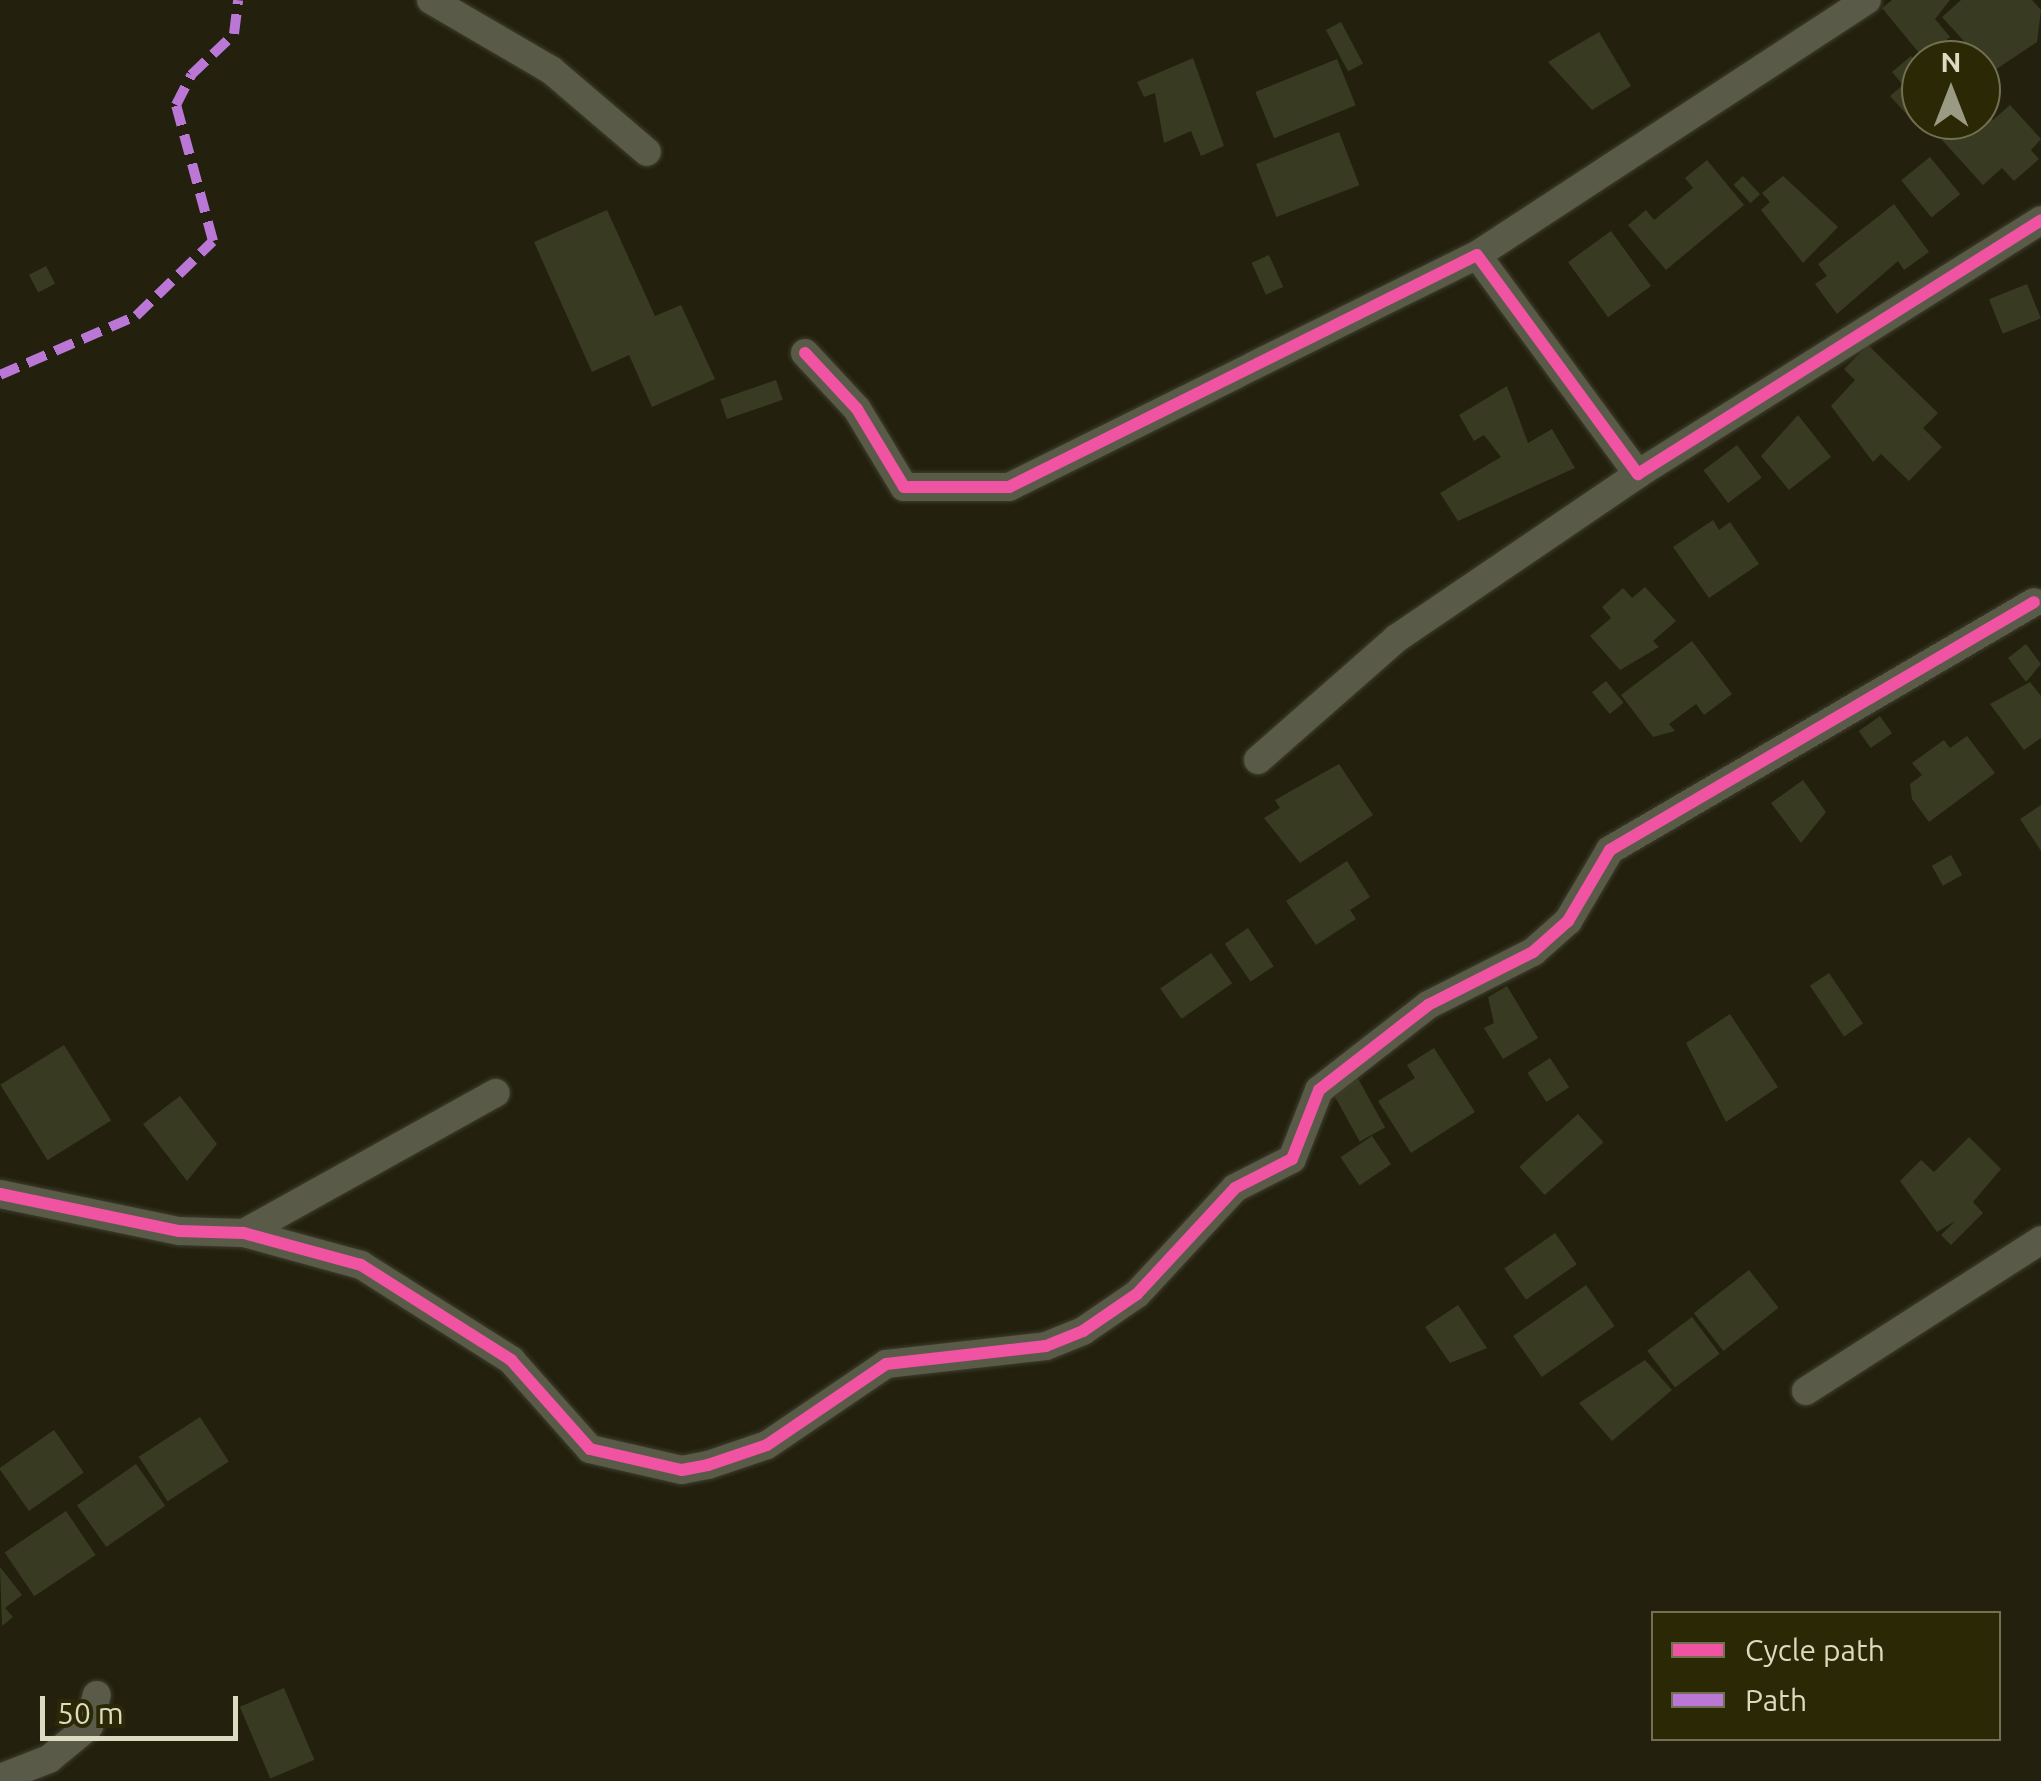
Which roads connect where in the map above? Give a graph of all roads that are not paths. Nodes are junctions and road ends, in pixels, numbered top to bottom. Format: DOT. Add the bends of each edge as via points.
graph roads {
  1 [pos="431,0"];
  2 [pos="1867,0"];
  3 [pos="647,152"];
  4 [pos="2041,220"];
  5 [pos="1477,255"];
  6 [pos="805,353"];
  7 [pos="1638,474"];
  8 [pos="2039,604"];
  9 [pos="1258,760"];
  10 [pos="496,1092"];
  11 [pos="0,1194"];
  12 [pos="244,1233"];
  13 [pos="2041,1240"];
  14 [pos="1806,1391"];
  15 [pos="97,1695"];
  16 [pos="0,1778"];
  1 -- 3 [label="street" via="551,70"];
  2 -- 5 [label="street"];
  4 -- 7 [label="street"];
  5 -- 6 [label="street" via="1008,486 904,488 856,409"];
  5 -- 7 [label="street"];
  7 -- 9 [label="street" via="1397,638"];
  8 -- 12 [label="street" via="1610,850 1568,921 1533,952 1428,1005 1345,1069 1311,1100 1292,1159 1236,1188 1137,1294 1061,1344 886,1364 767,1445 682,1470 590,1449 511,1360 380,1274"];
  10 -- 12 [label="street"];
  11 -- 12 [label="street" via="179,1231"];
  13 -- 14 [label="street"];
  15 -- 16 [label="street" via="76,1737 50,1759"];
}
